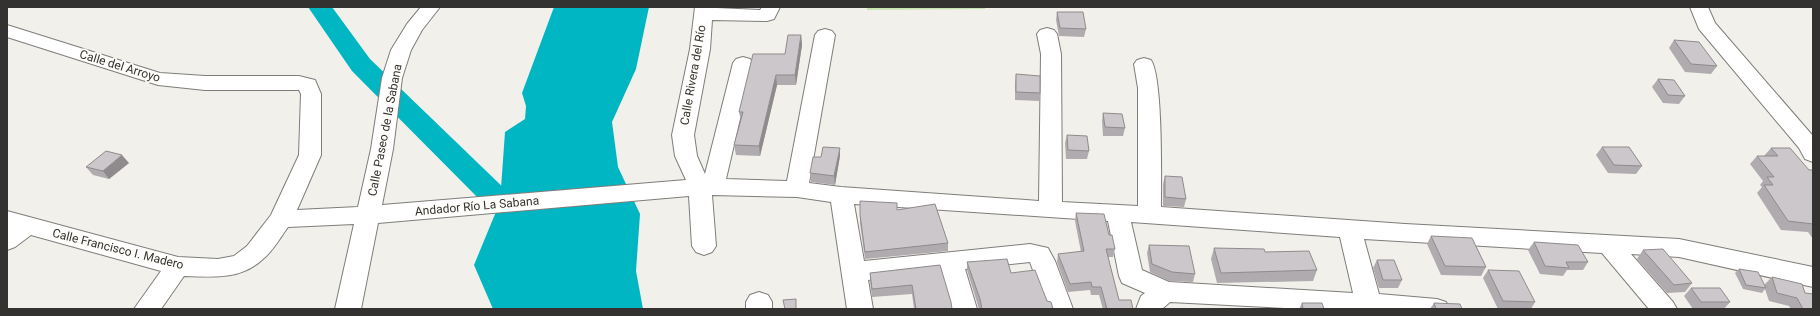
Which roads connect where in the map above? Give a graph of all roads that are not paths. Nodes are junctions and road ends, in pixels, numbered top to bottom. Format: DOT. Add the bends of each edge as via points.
graph roads {
  1 [pos="431,7"];
  2 [pos="771,7"];
  3 [pos="1699,7"];
  4 [pos="703,11"];
  5 [pos="7,31"];
  6 [pos="1047,34"];
  7 [pos="825,35"];
  8 [pos="743,63"];
  9 [pos="1144,64"];
  10 [pos="308,85"];
  11 [pos="1813,154"];
  12 [pos="707,187"];
  13 [pos="797,189"];
  14 [pos="841,194"];
  15 [pos="1050,210"];
  16 [pos="1118,214"];
  17 [pos="369,215"];
  18 [pos="1150,215"];
  19 [pos="281,219"];
  20 [pos="17,223"];
  21 [pos="1350,230"];
  22 [pos="7,241"];
  23 [pos="1608,244"];
  24 [pos="704,246"];
  25 [pos="951,262"];
  26 [pos="178,266"];
  27 [pos="853,272"];
  28 [pos="1813,277"];
  29 [pos="1158,301"];
  30 [pos="1370,306"];
  31 [pos="147,309"];
  32 [pos="348,309"];
  33 [pos="860,309"];
  34 [pos="964,309"];
  35 [pos="1060,309"];
  36 [pos="1437,309"];
  37 [pos="1664,309"];
  1 -- 17 [label="street, Calle Paseo de la Sabana" via="401,50 392,78"];
  2 -- 4 [label="street" via="767,15 761,16"];
  3 -- 11 [label="street" via="1706,25 1809,145"];
  4 -- 12 [label="street, Calle Rivera del Río" via="700,49 683,135 686,156"];
  5 -- 10 [label="street, Calle del Arroyo" via="158,79 205,83"];
  6 -- 15 [label="street" via="1051,54"];
  7 -- 13 [label="street"];
  8 -- 12 [label="street"];
  9 -- 18 [label="street" via="1148,88"];
  10 -- 19 [label="street, Calle Francisco I. Madero" via="311,94 310,155"];
  12 -- 13 [label="street, Andador Río La Sabana"];
  12 -- 17 [label="street, Andador Río La Sabana"];
  12 -- 24 [label="street"];
  13 -- 14 [label="street, Andador Río La Sabana"];
  14 -- 15 [label="street, Andador Río La Sabana"];
  14 -- 27 [label="street"];
  15 -- 16 [label="street, Andador Río La Sabana"];
  16 -- 18 [label="street, Andador Río La Sabana"];
  16 -- 29 [label="street" via="1131,276"];
  17 -- 19 [label="street, Andador Río La Sabana"];
  17 -- 32 [label="street, Calle Paseo de la Sabana"];
  18 -- 21 [label="street, Andador Río La Sabana"];
  19 -- 26 [label="street, Calle Francisco I. Madero" via="256,252 240,264 218,268"];
  20 -- 22 [label="street"];
  20 -- 26 [label="street, Calle Francisco I. Madero"];
  21 -- 23 [label="street, Andador Río La Sabana"];
  21 -- 30 [label="street"];
  23 -- 28 [label="street, Andador Río La Sabana" via="1679,248"];
  23 -- 37 [label="street"];
  25 -- 27 [label="street"];
  25 -- 34 [label="street"];
  25 -- 35 [label="street" via="1030,253 1038,255 1043,261"];
  26 -- 31 [label="street"];
  27 -- 33 [label="street"];
  29 -- 30 [label="street"];
  30 -- 36 [label="street"];
}
